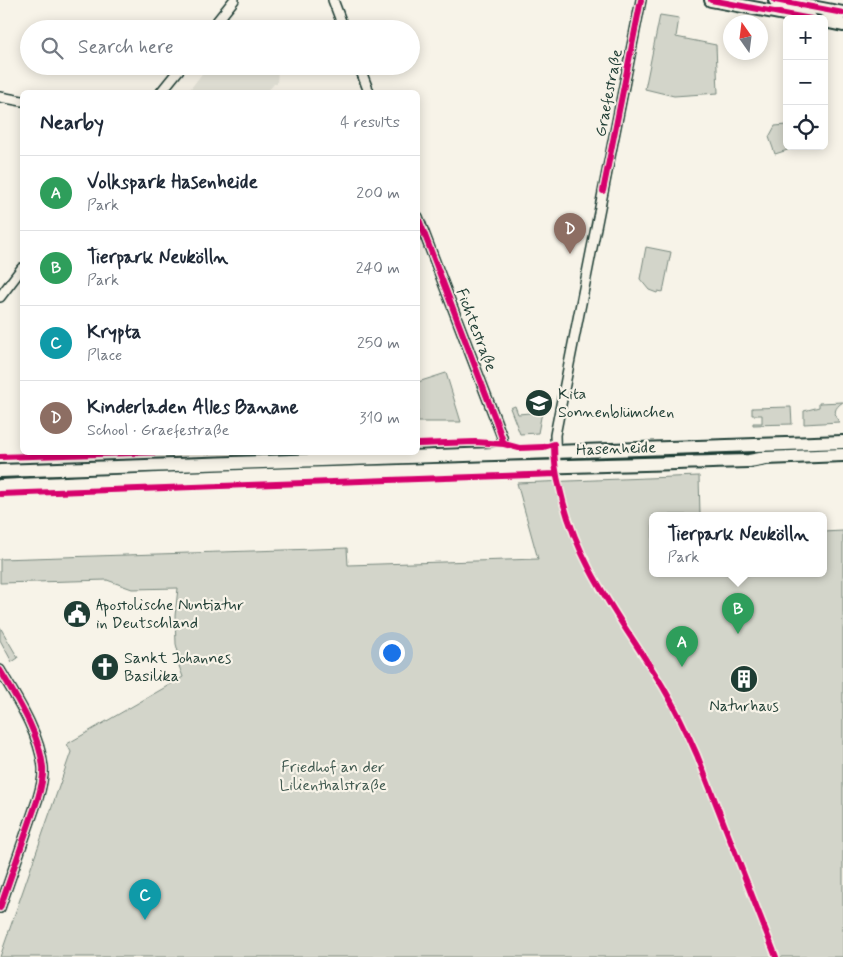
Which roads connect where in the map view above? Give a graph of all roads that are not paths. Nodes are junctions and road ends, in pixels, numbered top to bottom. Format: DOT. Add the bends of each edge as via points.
graph roads {
  1 [pos="234,0"];
  2 [pos="333,0"];
  3 [pos="641,0"];
  4 [pos="711,0"];
  5 [pos="775,0"];
  6 [pos="843,13"];
  7 [pos="790,15"];
  8 [pos="219,20"];
  9 [pos="341,20"];
  10 [pos="828,22"];
  11 [pos="843,25"];
  12 [pos="175,75"];
  13 [pos="362,75"];
  14 [pos="163,90"];
  15 [pos="368,90"];
  16 [pos="0,97"];
  17 [pos="20,101"];
  18 [pos="420,222"];
  19 [pos="20,271"];
  20 [pos="0,297"];
  21 [pos="843,442"];
  22 [pos="604,450"];
  23 [pos="554,452"];
  24 [pos="505,454"];
  25 [pos="843,456"];
  26 [pos="556,466"];
  27 [pos="605,466"];
  28 [pos="0,471"];
  29 [pos="0,486"];
  30 [pos="0,670"];
  31 [pos="0,908"];
  1 -- 8 [label="street"];
  2 -- 9 [label="street"];
  3 -- 23 [label="street, Graefestraße"];
  4 -- 7 [label="main road"];
  5 -- 6 [label="main road"];
  10 -- 11 [label="main road"];
  12 -- 14 [label="street"];
  13 -- 15 [label="street"];
  16 -- 17 [label="street"];
  18 -- 24 [label="street, Fichtestraße" via="498,426"];
  19 -- 20 [label="street"];
  21 -- 22 [label="main road, Hasenheide"];
  22 -- 23 [label="main road, Hasenheide"];
  22 -- 27 [label="main road"];
  23 -- 24 [label="main road, Hasenheide"];
  23 -- 26 [label="street, Graefestraße"];
  24 -- 28 [label="main road, Hasenheide"];
  25 -- 27 [label="main road, Hasenheide"];
  26 -- 27 [label="main road, Hasenheide"];
  26 -- 29 [label="main road, Hasenheide"];
  30 -- 31 [label="street" via="28,720 43,767 38,798"];
}
